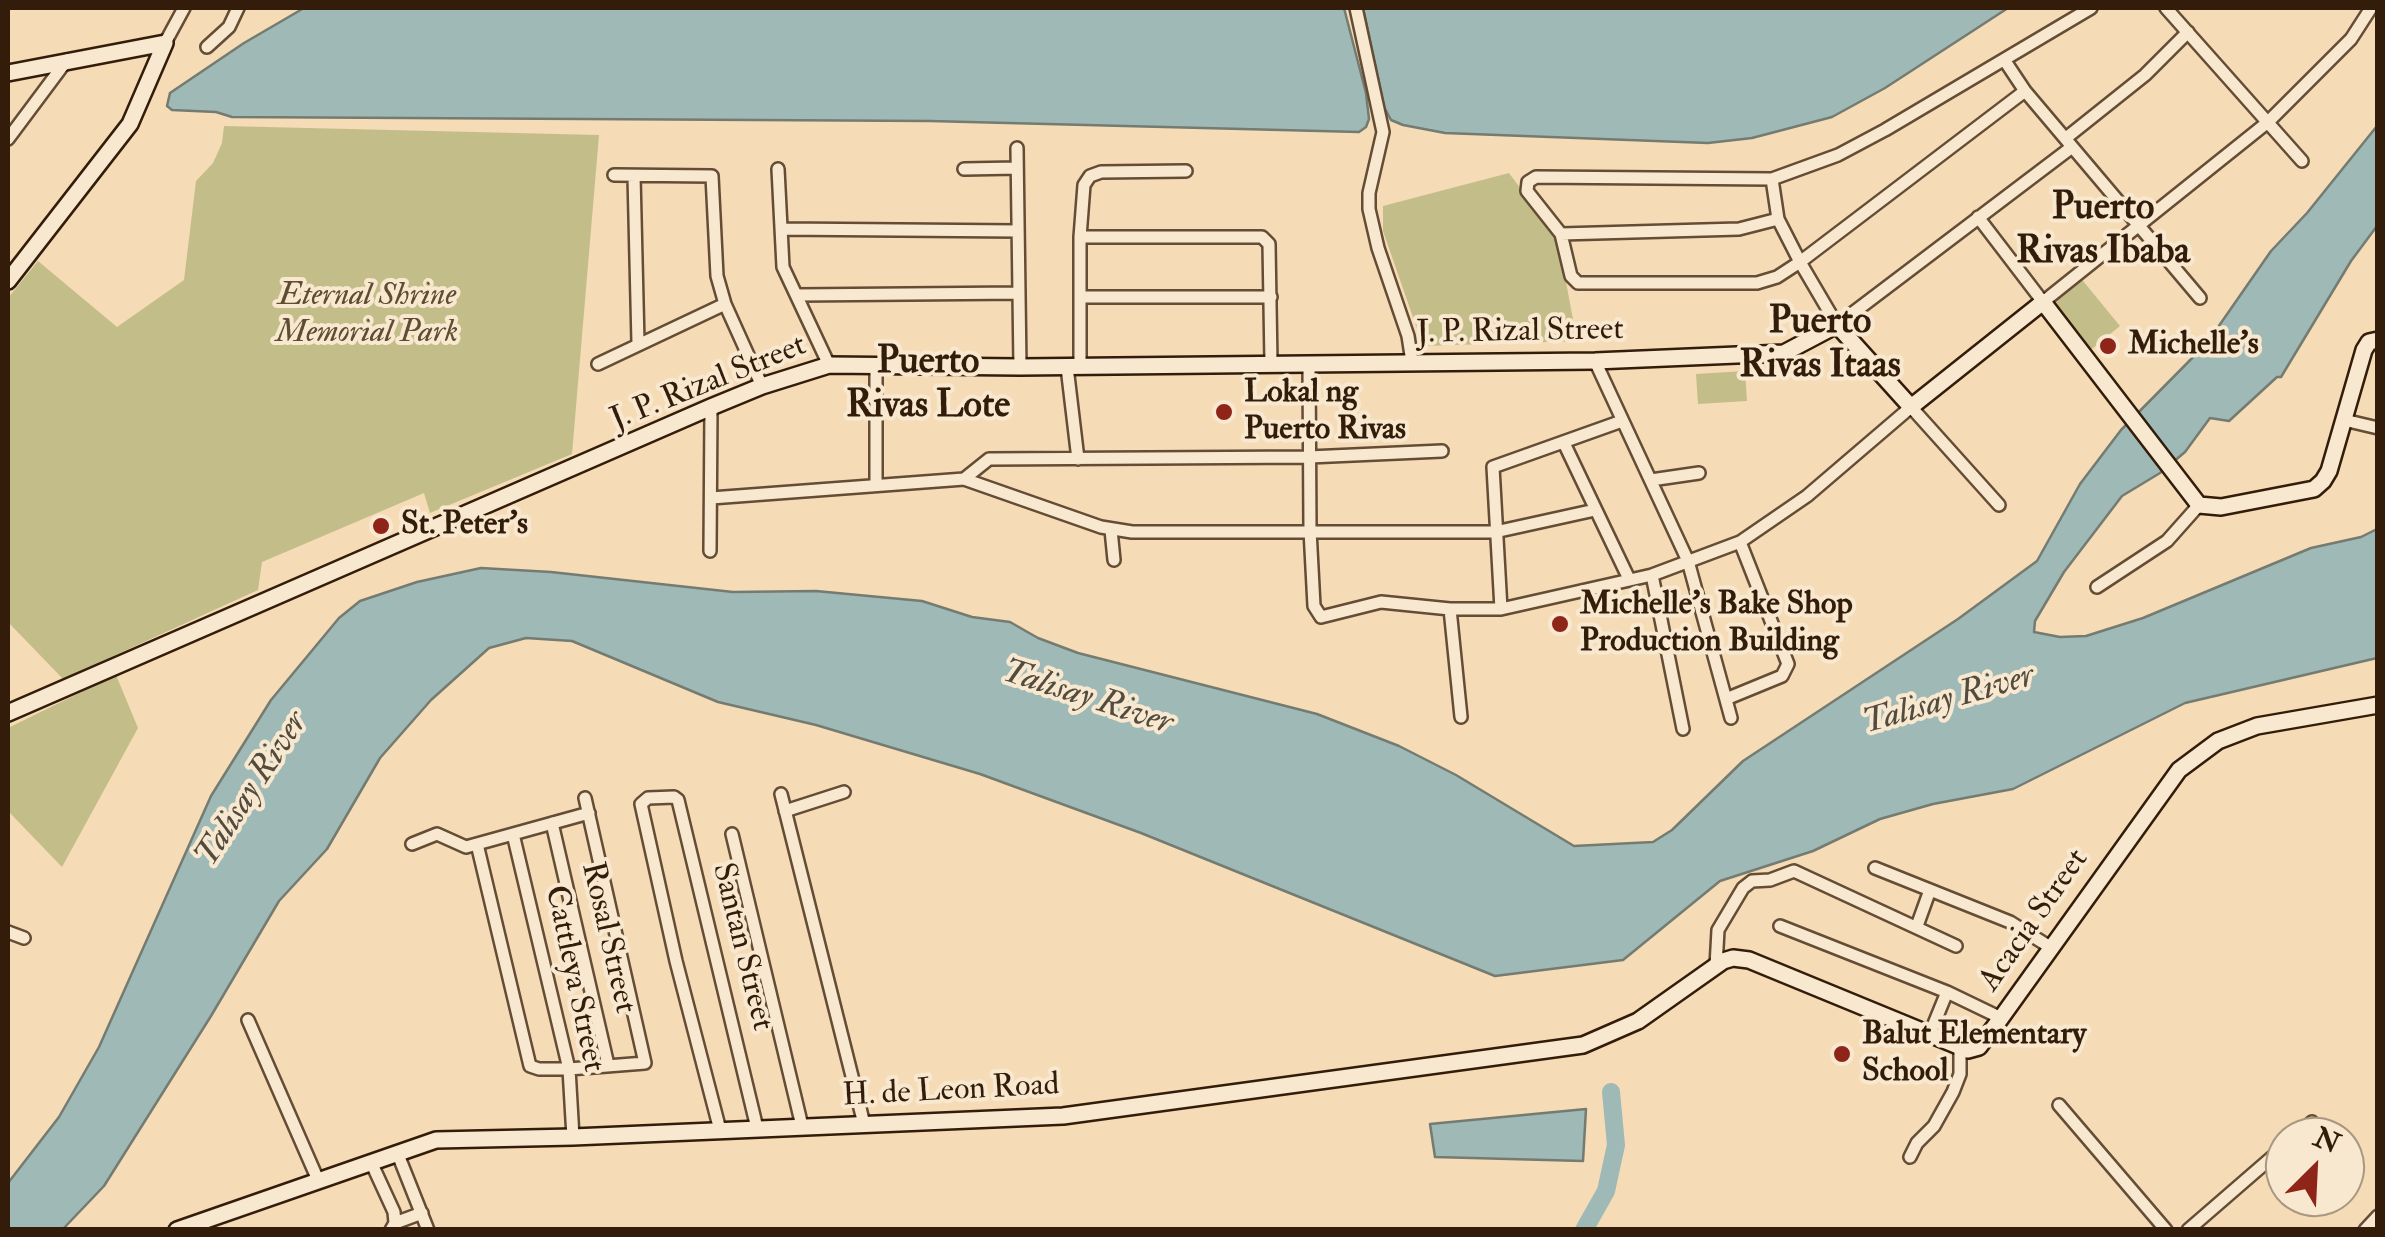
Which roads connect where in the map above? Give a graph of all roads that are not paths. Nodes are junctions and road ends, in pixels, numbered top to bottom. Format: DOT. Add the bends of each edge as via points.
graph roads {
  1 [pos="184,8"];
  2 [pos="238,8"];
  3 [pos="1356,8"];
  4 [pos="2091,8"];
  5 [pos="2371,8"];
  6 [pos="2173,10"];
  7 [pos="2188,32"];
  8 [pos="165,43"];
  9 [pos="207,47"];
  10 [pos="67,60"];
  11 [pos="2005,61"];
  12 [pos="8,73"];
  13 [pos="2025,91"];
  14 [pos="2268,122"];
  15 [pos="8,139"];
  16 [pos="2069,143"];
  17 [pos="1017,148"];
  18 [pos="2302,161"];
  19 [pos="1018,168"];
  20 [pos="778,169"];
  21 [pos="964,169"];
  22 [pos="1186,171"];
  23 [pos="614,175"];
  24 [pos="634,176"];
  25 [pos="1772,178"];
  26 [pos="1978,217"];
  27 [pos="1778,219"];
  28 [pos="2138,228"];
  29 [pos="781,230"];
  30 [pos="1018,231"];
  31 [pos="1561,234"];
  32 [pos="1080,236"];
  33 [pos="1800,262"];
  34 [pos="8,281"];
  35 [pos="1018,293"];
  36 [pos="798,295"];
  37 [pos="1081,297"];
  38 [pos="1271,298"];
  39 [pos="2200,298"];
  40 [pos="2043,302"];
  41 [pos="725,304"];
  42 [pos="1837,325"];
  43 [pos="2378,340"];
  44 [pos="638,343"];
  45 [pos="1595,361"];
  46 [pos="1412,362"];
  47 [pos="1271,363"];
  48 [pos="598,364"];
  49 [pos="1308,364"];
  50 [pos="829,365"];
  51 [pos="876,367"];
  52 [pos="1020,367"];
  53 [pos="1074,367"];
  54 [pos="762,386"];
  55 [pos="710,407"];
  56 [pos="1911,407"];
  57 [pos="2344,420"];
  58 [pos="1622,421"];
  59 [pos="2378,428"];
  60 [pos="1564,442"];
  61 [pos="1442,451"];
  62 [pos="1309,457"];
  63 [pos="1078,459"];
  64 [pos="1699,473"];
  65 [pos="964,479"];
  66 [pos="1652,480"];
  67 [pos="876,484"];
  68 [pos="710,498"];
  69 [pos="1999,505"];
  70 [pos="2199,505"];
  71 [pos="1595,510"];
  72 [pos="1111,530"];
  73 [pos="1310,530"];
  74 [pos="1495,532"];
  75 [pos="1740,542"];
  76 [pos="710,551"];
  77 [pos="1114,560"];
  78 [pos="1688,561"];
  79 [pos="1652,574"];
  80 [pos="1629,579"];
  81 [pos="2097,587"];
  82 [pos="1450,609"];
  83 [pos="1501,609"];
  84 [pos="1726,699"];
  85 [pos="2378,705"];
  86 [pos="8,713"];
  87 [pos="1461,717"];
  88 [pos="1731,718"];
  89 [pos="1683,728"];
  90 [pos="844,792"];
  91 [pos="780,794"];
  92 [pos="585,798"];
  93 [pos="785,811"];
  94 [pos="589,813"];
  95 [pos="552,823"];
  96 [pos="513,834"];
  97 [pos="732,834"];
  98 [pos="412,844"];
  99 [pos="477,844"];
  100 [pos="1874,868"];
  101 [pos="1930,890"];
  102 [pos="1780,926"];
  103 [pos="1917,926"];
  104 [pos="8,932"];
  105 [pos="24,938"];
  106 [pos="1956,946"];
  107 [pos="2050,947"];
  108 [pos="1716,966"];
  109 [pos="1947,992"];
  110 [pos="2001,1018"];
  111 [pos="248,1020"];
  112 [pos="1929,1036"];
  113 [pos="1960,1048"];
  114 [pos="608,1065"];
  115 [pos="569,1069"];
  116 [pos="2060,1104"];
  117 [pos="864,1124"];
  118 [pos="802,1126"];
  119 [pos="757,1128"];
  120 [pos="720,1130"];
  121 [pos="573,1138"];
  122 [pos="397,1152"];
  123 [pos="1910,1157"];
  124 [pos="371,1162"];
  125 [pos="2265,1163"];
  126 [pos="318,1180"];
  127 [pos="422,1213"];
  128 [pos="2378,1216"];
  129 [pos="393,1226"];
  130 [pos="186,1228"];
  131 [pos="428,1230"];
  132 [pos="2166,1230"];
  133 [pos="2188,1230"];
  134 [pos="2365,1230"];
  1 -- 8 [label="street"];
  2 -- 9 [label="street" via="230,27"];
  3 -- 46 [label="street" via="1383,132 1369,209"];
  4 -- 11 [label="street"];
  5 -- 14 [label="street" via="2351,39"];
  6 -- 7 [label="street"];
  7 -- 14 [label="street"];
  7 -- 16 [label="street"];
  8 -- 10 [label="street"];
  8 -- 34 [label="street" via="130,124"];
  10 -- 12 [label="street"];
  10 -- 15 [label="street"];
  11 -- 13 [label="street"];
  11 -- 25 [label="street" via="1838,155"];
  13 -- 16 [label="street"];
  13 -- 33 [label="street"];
  14 -- 18 [label="street"];
  14 -- 28 [label="street"];
  16 -- 26 [label="street"];
  16 -- 28 [label="street"];
  17 -- 19 [label="street"];
  19 -- 21 [label="street"];
  19 -- 30 [label="street"];
  20 -- 29 [label="street"];
  22 -- 32 [label="street" via="1090,176"];
  23 -- 24 [label="street"];
  24 -- 41 [label="street" via="712,176 713,244"];
  24 -- 44 [label="street"];
  25 -- 27 [label="street"];
  25 -- 31 [label="street" via="1536,177 1527,192"];
  26 -- 40 [label="street"];
  26 -- 42 [label="street"];
  27 -- 31 [label="street" via="1739,229"];
  27 -- 33 [label="street"];
  28 -- 39 [label="street"];
  28 -- 40 [label="street"];
  29 -- 30 [label="street"];
  29 -- 36 [label="street" via="784,267"];
  30 -- 35 [label="street"];
  31 -- 33 [label="street" via="1571,276 1589,286 1757,283"];
  32 -- 37 [label="street"];
  32 -- 38 [label="street" via="1262,237 1269,244"];
  33 -- 42 [label="street"];
  35 -- 36 [label="street"];
  35 -- 52 [label="street"];
  36 -- 50 [label="street"];
  37 -- 38 [label="street"];
  37 -- 53 [label="street"];
  38 -- 47 [label="street"];
  40 -- 56 [label="street"];
  40 -- 70 [label="street"];
  41 -- 44 [label="street"];
  41 -- 54 [label="street"];
  42 -- 45 [label="street, J. P. Rizal Street" via="1784,353"];
  42 -- 56 [label="street"];
  43 -- 57 [label="street" via="2364,350"];
  44 -- 48 [label="street"];
  45 -- 46 [label="street, J. P. Rizal Street"];
  45 -- 58 [label="street"];
  46 -- 49 [label="street, J. P. Rizal Street"];
  47 -- 49 [label="street, J. P. Rizal Street"];
  47 -- 53 [label="street, J. P. Rizal Street"];
  49 -- 62 [label="street"];
  50 -- 51 [label="street, J. P. Rizal Street"];
  50 -- 54 [label="street, J. P. Rizal Street"];
  51 -- 52 [label="street, J. P. Rizal Street"];
  51 -- 67 [label="street"];
  52 -- 53 [label="street, J. P. Rizal Street"];
  53 -- 63 [label="street"];
  54 -- 55 [label="street, J. P. Rizal Street"];
  55 -- 68 [label="street"];
  55 -- 86 [label="street, J. P. Rizal Street"];
  56 -- 69 [label="street"];
  56 -- 75 [label="street" via="1807,496"];
  57 -- 59 [label="street"];
  57 -- 70 [label="street" via="2329,471 2314,489 2221,507"];
  58 -- 60 [label="street"];
  58 -- 66 [label="street"];
  60 -- 71 [label="street"];
  60 -- 74 [label="street" via="1493,467"];
  61 -- 62 [label="street"];
  62 -- 63 [label="street"];
  62 -- 73 [label="street"];
  63 -- 65 [label="street" via="990,459"];
  64 -- 66 [label="street"];
  65 -- 67 [label="street"];
  65 -- 72 [label="street"];
  66 -- 78 [label="street"];
  67 -- 68 [label="street"];
  68 -- 76 [label="street"];
  70 -- 81 [label="street" via="2167,541"];
  71 -- 74 [label="street"];
  71 -- 80 [label="street"];
  72 -- 73 [label="street"];
  72 -- 77 [label="street"];
  73 -- 74 [label="street"];
  73 -- 82 [label="street" via="1314,606 1321,617 1381,602"];
  74 -- 83 [label="street"];
  75 -- 78 [label="street"];
  75 -- 84 [label="street" via="1788,664 1782,676"];
  78 -- 79 [label="street"];
  78 -- 84 [label="street"];
  79 -- 80 [label="street"];
  79 -- 89 [label="street"];
  80 -- 83 [label="street"];
  82 -- 83 [label="street"];
  82 -- 87 [label="street"];
  84 -- 88 [label="street"];
  85 -- 107 [label="street, Acacia Street" via="2256,726 2218,741 2179,770"];
  90 -- 93 [label="street"];
  91 -- 93 [label="street"];
  92 -- 94 [label="street"];
  93 -- 117 [label="street"];
  94 -- 95 [label="street"];
  94 -- 114 [label="street" via="646,1060"];
  95 -- 96 [label="street"];
  95 -- 114 [label="street, Rosal Street"];
  96 -- 99 [label="street"];
  96 -- 115 [label="street, Cattleya Street"];
  97 -- 118 [label="street"];
  98 -- 99 [label="street" via="437,834 463,848"];
  99 -- 115 [label="street" via="530,1066"];
  100 -- 101 [label="street"];
  101 -- 103 [label="street"];
  101 -- 107 [label="street" via="2010,922"];
  102 -- 109 [label="street"];
  103 -- 106 [label="street"];
  103 -- 108 [label="street" via="1794,871 1782,873 1743,888 1718,930"];
  104 -- 105 [label="street"];
  107 -- 110 [label="street, Acacia Street"];
  108 -- 112 [label="street" via="1749,960"];
  108 -- 117 [label="street, H. de Leon Road" via="1638,1021 1583,1045 1062,1116"];
  109 -- 110 [label="street"];
  109 -- 112 [label="street"];
  110 -- 113 [label="street, Acacia Street" via="1979,1047"];
  111 -- 126 [label="street"];
  112 -- 113 [label="street"];
  113 -- 123 [label="street" via="1954,1092"];
  114 -- 115 [label="street"];
  115 -- 121 [label="street, Cattleya Street"];
  116 -- 132 [label="street"];
  117 -- 118 [label="street, H. de Leon Road"];
  118 -- 119 [label="street, H. de Leon Road"];
  119 -- 120 [label="street, H. de Leon Road"];
  119 -- 120 [label="street, Santan Street" via="678,800 641,801"];
  120 -- 121 [label="street, H. de Leon Road"];
  121 -- 122 [label="street, H. de Leon Road" via="436,1140"];
  122 -- 124 [label="street, H. de Leon Road"];
  122 -- 127 [label="street"];
  124 -- 126 [label="street, H. de Leon Road"];
  124 -- 129 [label="street" via="390,1200"];
  125 -- 133 [label="street"];
  126 -- 130 [label="street, H. de Leon Road"];
  127 -- 129 [label="street"];
  127 -- 131 [label="street"];
  128 -- 134 [label="street"];
}
